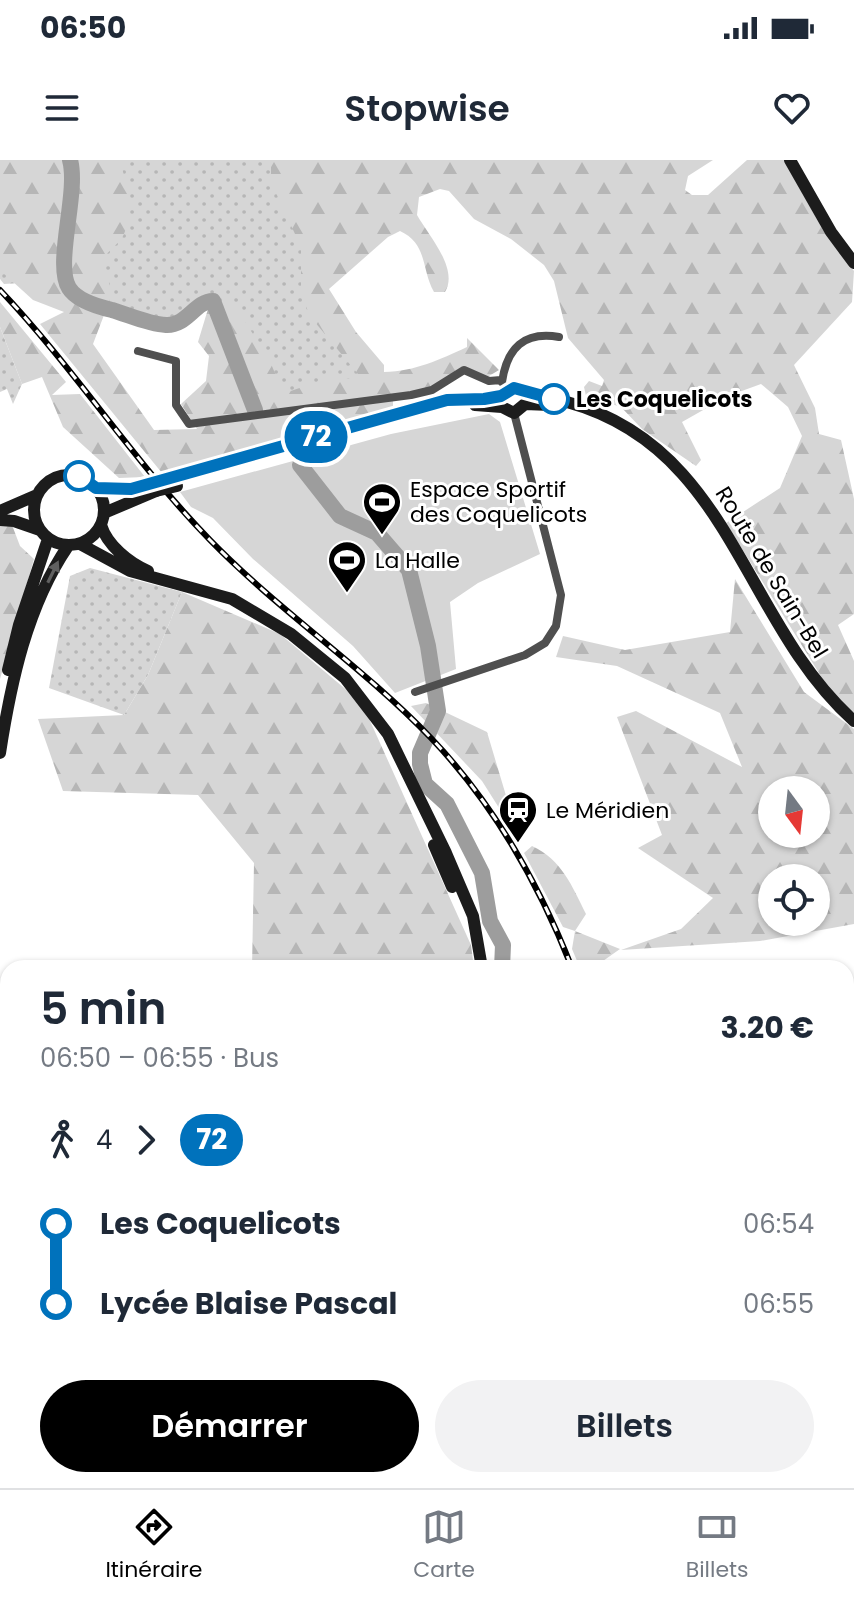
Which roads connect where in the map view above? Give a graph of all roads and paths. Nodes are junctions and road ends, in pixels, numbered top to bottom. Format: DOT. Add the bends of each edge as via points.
graph roads {
  1 [pos="790,160"];
  2 [pos="854,263"];
  3 [pos="559,337"];
  4 [pos="138,351"];
  5 [pos="505,397"];
  6 [pos="524,398"];
  7 [pos="154,487"];
  8 [pos="96,488"];
  9 [pos="37,495"];
  10 [pos="0,511"];
  11 [pos="103,519"];
  12 [pos="0,520"];
  13 [pos="44,535"];
  14 [pos="74,545"];
  15 [pos="173,582"];
  16 [pos="415,692"];
  17 [pos="0,709"];
  18 [pos="854,721"];
  19 [pos="854,729"];
  20 [pos="0,753"];
  21 [pos="480,960"];
  1 -- 2 [label="main road"];
  3 -- 5 [label="street" via="539,333 518,346"];
  4 -- 5 [label="street" via="176,361 176,405 189,424 411,395 432,390 464,370 489,381"];
  5 -- 6 [label="main road"];
  5 -- 6 [label="main road" via="514,388"];
  5 -- 7 [label="main road, bridge" via="447,406"];
  5 -- 16 [label="street" via="561,595 559,614 545,643 525,655"];
  6 -- 18 [label="main road, Route de Sain-Bel" via="599,413 635,431 669,458 715,513 804,665"];
  6 -- 19 [label="main road, Route de Sain-Bel" via="612,426 677,475 707,513 809,686"];
  7 -- 8 [label="main road"];
  7 -- 11 [label="main road"];
  8 -- 9 [label="main road" via="79,476 65,475 51,480"];
  8 -- 11 [label="main road"];
  9 -- 10 [label="main road"];
  9 -- 13 [label="main road" via="34,513"];
  11 -- 14 [label="main road" via="93,536"];
  11 -- 15 [label="main road" via="110,542 137,567"];
  12 -- 13 [label="main road"];
  13 -- 14 [label="main road"];
  13 -- 17 [label="main road"];
  14 -- 15 [label="main road" via="130,571"];
  20 -- 14 [label="main road, one-way" via="27,631 51,575"];
  15 -- 21 [label="main road" via="232,599 291,634 345,678 380,724"];
}
